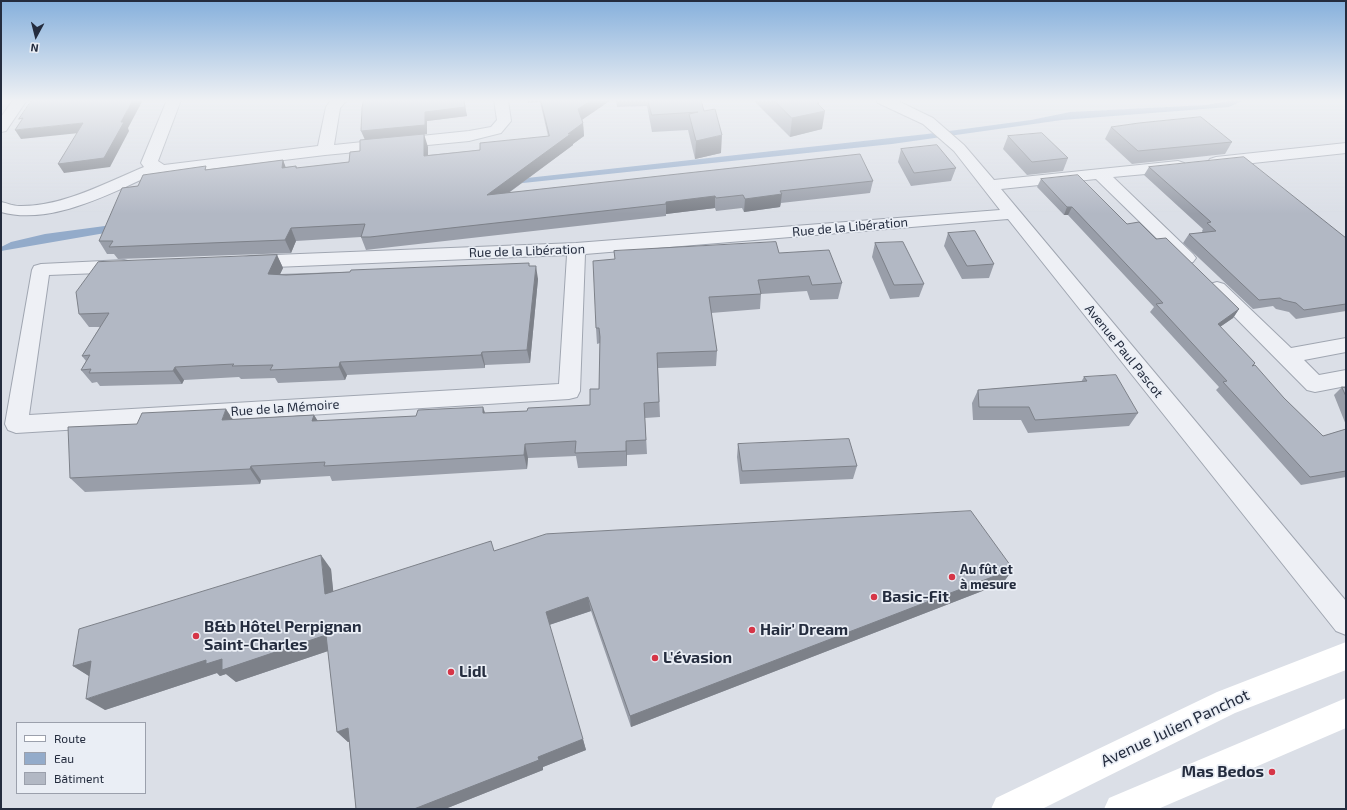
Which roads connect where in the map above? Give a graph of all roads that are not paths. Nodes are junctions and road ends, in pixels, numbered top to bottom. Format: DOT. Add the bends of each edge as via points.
graph roads {
  1 [pos="159,138"];
  2 [pos="327,138"];
  3 [pos="450,138"];
  4 [pos="947,138"];
  5 [pos="1346,148"];
  6 [pos="325,150"];
  7 [pos="157,167"];
  8 [pos="1100,174"];
  9 [pos="988,185"];
  10 [pos="1,207"];
  11 [pos="1012,214"];
  12 [pos="576,250"];
  13 [pos="232,262"];
  14 [pos="144,266"];
  15 [pos="1346,345"];
  16 [pos="1287,356"];
  17 [pos="1346,378"];
  18 [pos="1346,622"];
  19 [pos="1346,656"];
  20 [pos="1346,713"];
  21 [pos="1006,809"];
  22 [pos="1120,809"];
  1 -- 7 [label="street" via="149,163"];
  2 -- 6 [label="street"];
  3 -- 6 [label="street"];
  4 -- 9 [label="street, Avenue Paul Pascot" via="959,148"];
  5 -- 8 [label="street"];
  6 -- 7 [label="street" via="161,170"];
  7 -- 10 [label="street" via="63,206 29,211 7,210"];
  8 -- 9 [label="street"];
  8 -- 16 [label="street"];
  9 -- 11 [label="street, Avenue Paul Pascot"];
  11 -- 12 [label="street, Rue de la Libération"];
  11 -- 18 [label="street, Avenue Paul Pascot"];
  12 -- 13 [label="street, Rue de la Libération"];
  12 -- 14 [label="street, Rue de la Mémoire" via="568,390 16,424 41,270"];
  15 -- 16 [label="street"];
  16 -- 17 [label="street" via="1315,384"];
  19 -- 21 [label="main road, Avenue Julien Panchot" via="1227,702"];
  20 -- 22 [label="main road"];
}
